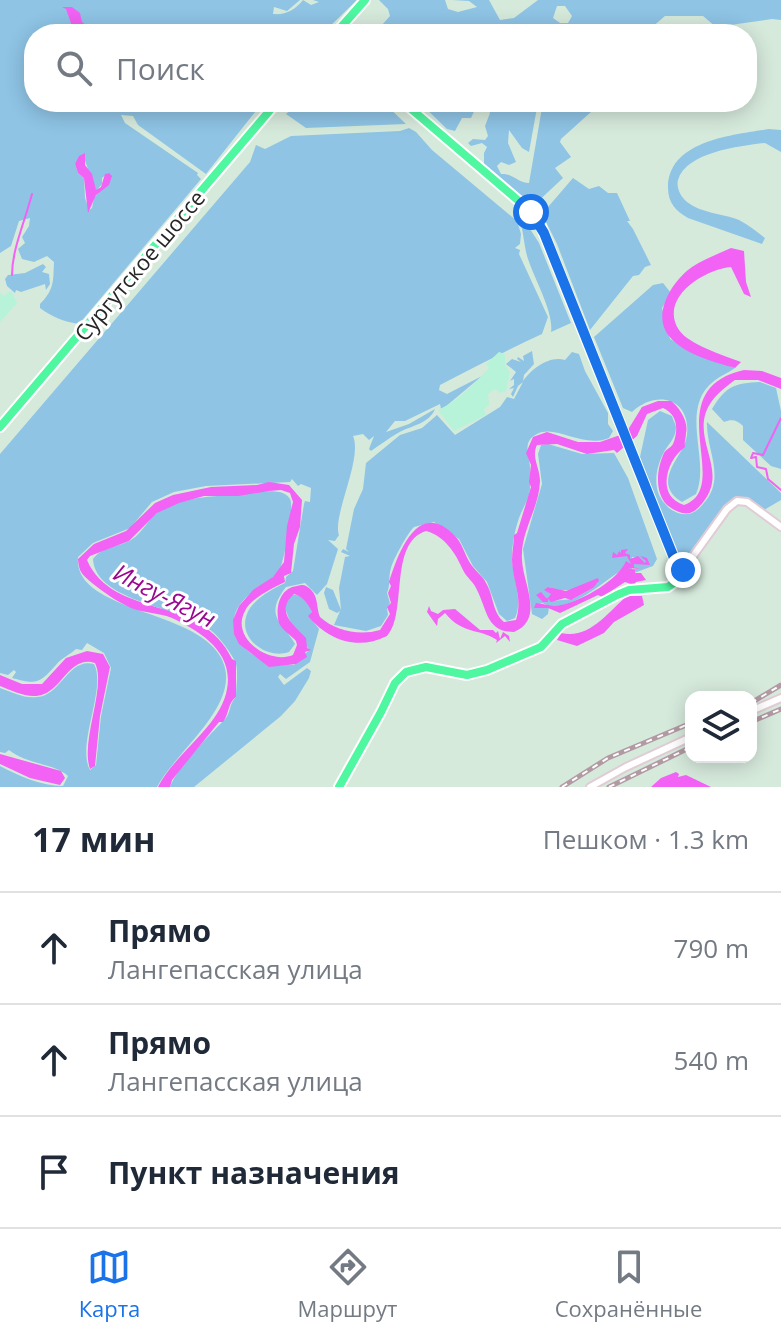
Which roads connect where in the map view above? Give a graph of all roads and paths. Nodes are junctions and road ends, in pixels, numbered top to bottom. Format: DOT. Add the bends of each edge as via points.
graph roads {
  1 [pos="365,0"];
  2 [pos="345,24"];
  3 [pos="268,112"];
  4 [pos="415,112"];
  5 [pos="0,427"];
  6 [pos="781,527"];
  7 [pos="683,570"];
  8 [pos="781,698"];
  9 [pos="757,708"];
  10 [pos="685,740"];
  11 [pos="343,786"];
  12 [pos="590,787"];
  1 -- 2 [label="main road"];
  3 -- 5 [label="main road, Сургутское шоссе"];
  4 -- 7 [label="main road" via="538,220"];
  6 -- 7 [label="street" via="747,502 737,501"];
  7 -- 11 [label="main road" via="668,587 617,595 562,624 543,646 487,670 467,675 426,667 406,672 395,683"];
  8 -- 9 [label="street"];
  10 -- 12 [label="street"];
}
